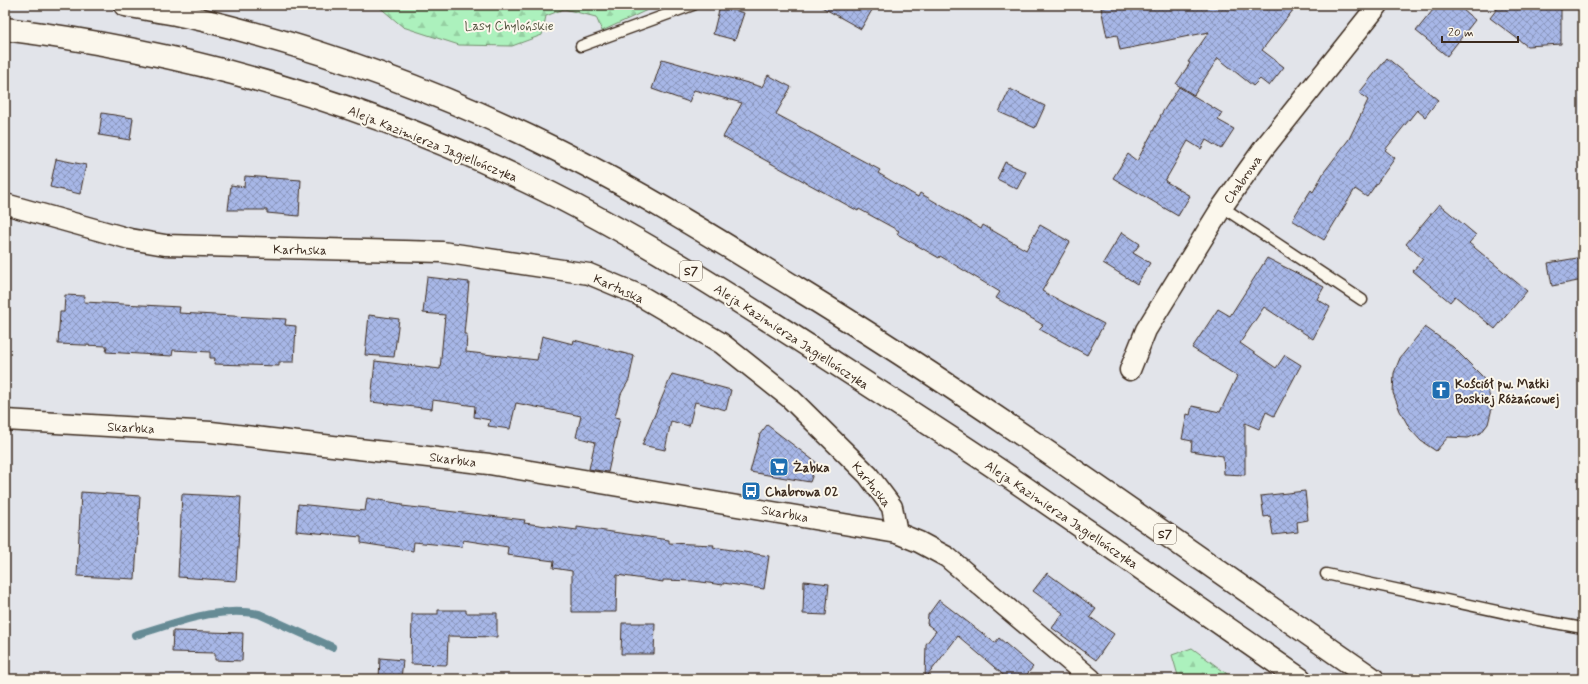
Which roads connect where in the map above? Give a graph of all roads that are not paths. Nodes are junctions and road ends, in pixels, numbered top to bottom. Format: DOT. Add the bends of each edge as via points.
graph roads {
  1 [pos="125,5"];
  2 [pos="693,5"];
  3 [pos="1378,5"];
  4 [pos="5,29"];
  5 [pos="581,46"];
  6 [pos="5,204"];
  7 [pos="1222,207"];
  8 [pos="1362,300"];
  9 [pos="1130,370"];
  10 [pos="5,420"];
  11 [pos="897,532"];
  12 [pos="1326,574"];
  13 [pos="1583,628"];
  14 [pos="1091,679"];
  15 [pos="1300,679"];
  16 [pos="1373,679"];
  1 -- 16 [label="highway, S7" via="201,19 370,71 488,119 612,178 860,327 957,390"];
  2 -- 5 [label="lane"];
  3 -- 7 [label="street, Chabrowa" via="1264,148"];
  4 -- 15 [label="highway, Aleja Kazimierza Jagiellończyka / S7" via="145,51 269,82 420,135 514,175 652,248 724,291 1031,492"];
  6 -- 11 [label="street, Kartuska" via="130,239 165,245 442,252 589,274 639,295 721,343 790,398 868,475 892,507"];
  7 -- 8 [label="lane"];
  7 -- 9 [label="street, Chabrowa" via="1146,330"];
  10 -- 11 [label="street, Skarbka" via="211,432 481,463"];
  11 -- 14 [label="street" via="947,557"];
  12 -- 13 [label="lane"];
}
